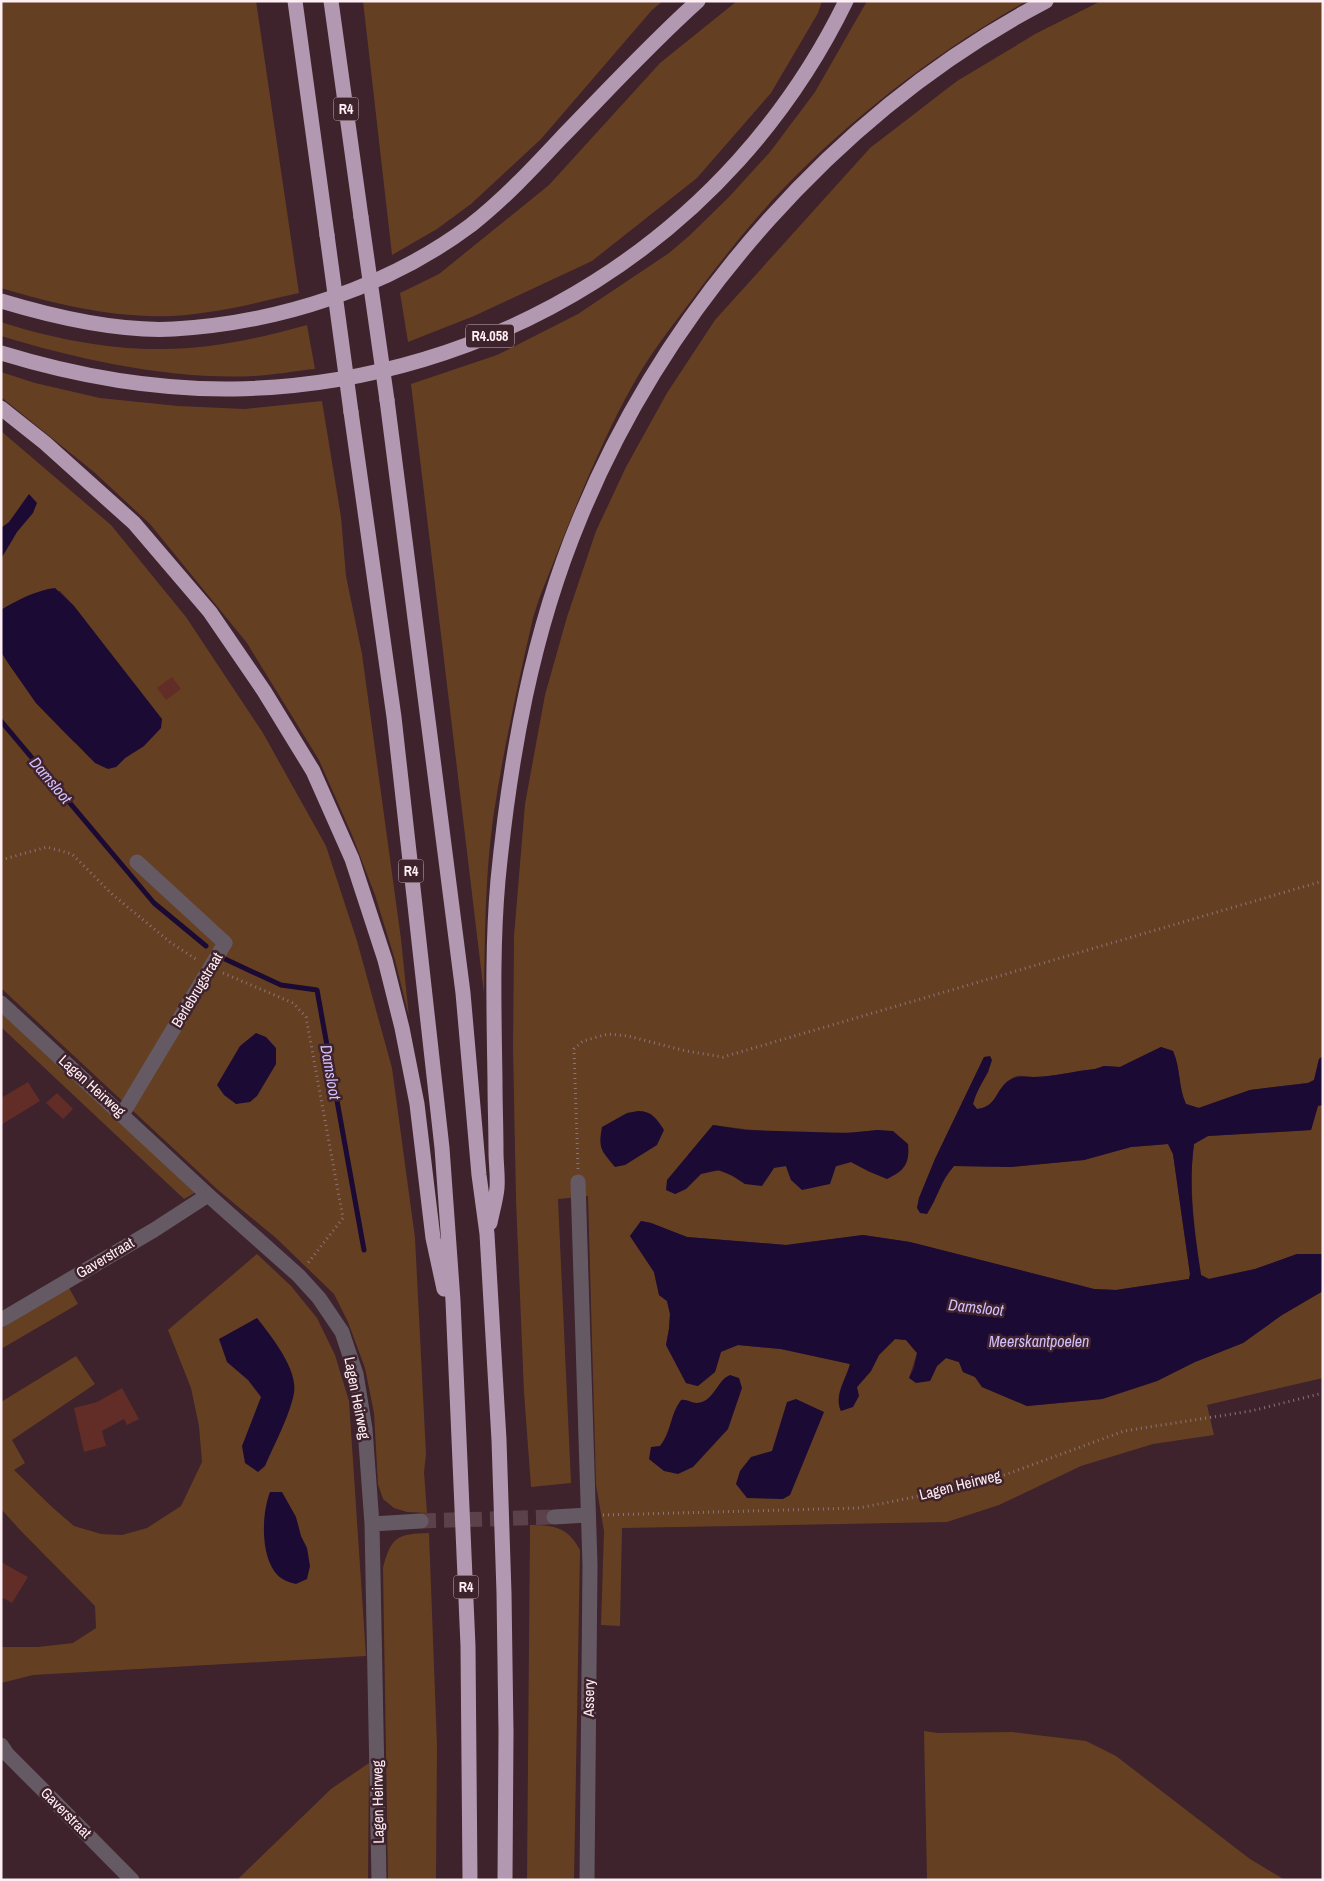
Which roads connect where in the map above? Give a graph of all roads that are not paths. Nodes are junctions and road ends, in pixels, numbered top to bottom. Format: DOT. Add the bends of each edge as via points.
graph roads {
  1 [pos="296,1"];
  2 [pos="331,1"];
  3 [pos="698,1"];
  4 [pos="846,1"];
  5 [pos="1046,1"];
  6 [pos="1,301"];
  7 [pos="1,353"];
  8 [pos="1,408"];
  9 [pos="137,862"];
  10 [pos="1,1002"];
  11 [pos="122,1113"];
  12 [pos="578,1182"];
  13 [pos="208,1194"];
  14 [pos="487,1234"];
  15 [pos="1,1320"];
  16 [pos="454,1332"];
  17 [pos="588,1515"];
  18 [pos="554,1517"];
  19 [pos="421,1521"];
  20 [pos="372,1524"];
  21 [pos="1,1745"];
  22 [pos="132,1880"];
  23 [pos="379,1880"];
  24 [pos="470,1880"];
  25 [pos="505,1880"];
  26 [pos="587,1880"];
  1 -- 16 [label="highway, R4, bridge" via="394,717 442,1148"];
  2 -- 14 [label="highway, R4, bridge" via="387,400 463,993"];
  3 -- 6 [label="highway" via="664,31 537,164 471,224 410,263 353,290 286,311 229,323 173,329 104,325 44,314"];
  4 -- 7 [label="highway, R4.058" via="794,91 757,140 706,196 648,245 599,280 545,312 485,339 422,361 364,374 295,385 232,389 171,387 100,378"];
  5 -- 14 [label="highway" via="953,57 883,109 792,194 719,281 669,352 600,472 580,519 536,651 512,765 496,919 497,1187"];
  8 -- 16 [label="highway" via="46,443 134,523 210,612 313,771 352,859 385,960 402,1028 416,1104 433,1238"];
  9 -- 11 [label="street, Berlebrugstraat" via="225,943"];
  10 -- 11 [label="street, Lagen Heirweg"];
  11 -- 13 [label="street, Lagen Heirweg"];
  12 -- 17 [label="street, Assery"];
  13 -- 15 [label="street, Gaverstraat" via="154,1230"];
  13 -- 20 [label="street, Lagen Heirweg" via="298,1275 319,1298 342,1332 356,1374 365,1429"];
  14 -- 25 [label="highway, R4" via="504,1593"];
  16 -- 24 [label="highway, R4" via="468,1646"];
  17 -- 18 [label="street"];
  17 -- 26 [label="street, Assery"];
  19 -- 20 [label="street"];
  20 -- 23 [label="street, Lagen Heirweg"];
  21 -- 22 [label="street, Gaverstraat"];
}
